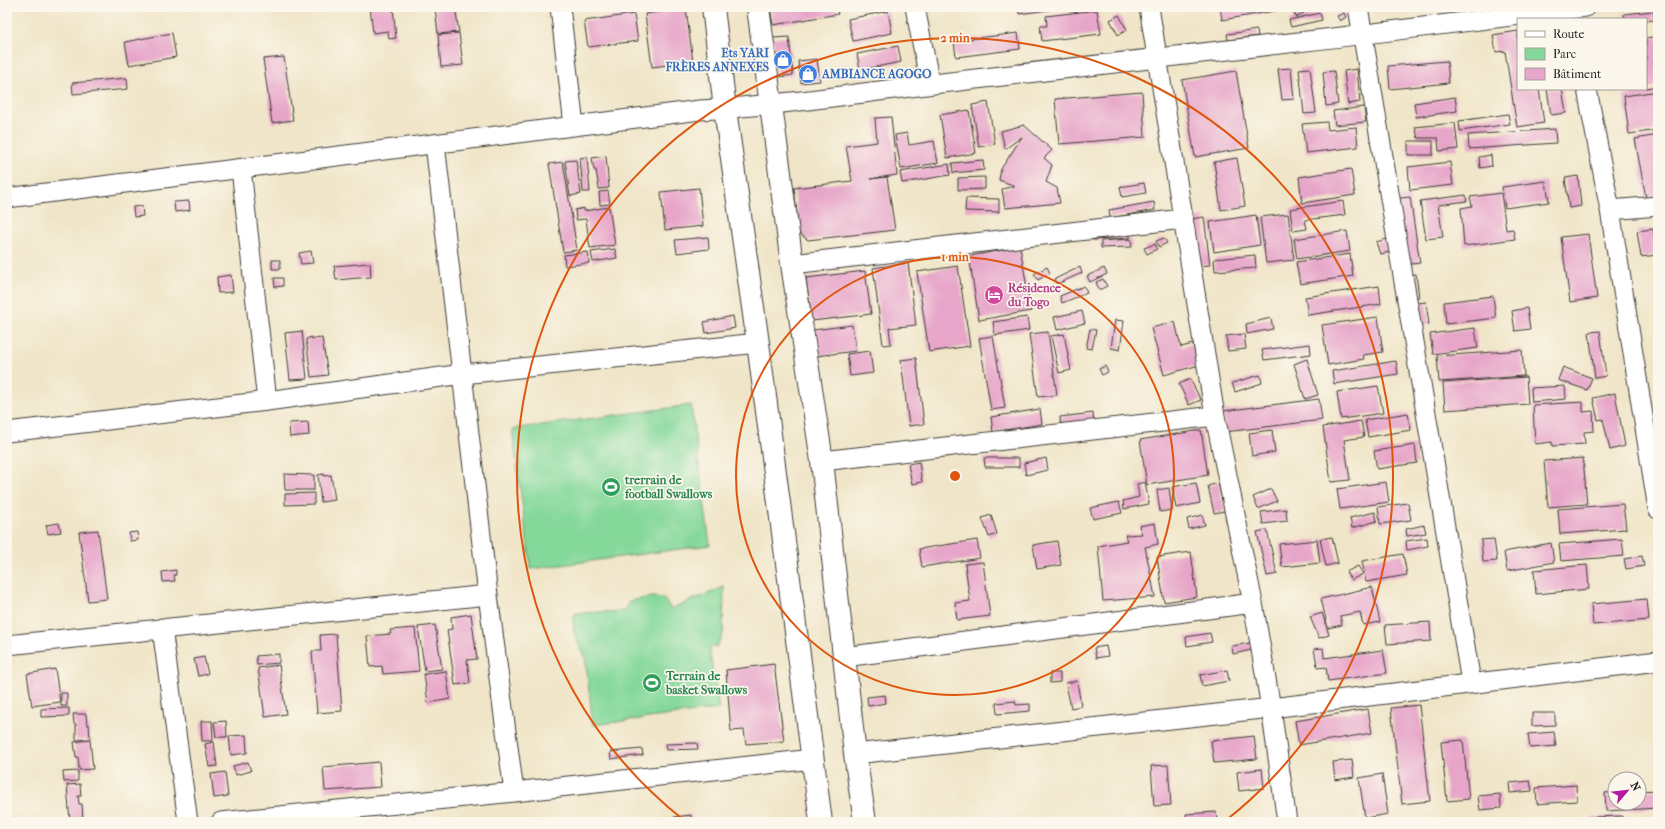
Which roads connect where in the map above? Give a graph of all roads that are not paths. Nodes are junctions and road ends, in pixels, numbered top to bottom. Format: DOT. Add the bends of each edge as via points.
graph roads {
  1 [pos="560,7"];
  2 [pos="713,7"];
  3 [pos="758,7"];
  4 [pos="916,7"];
  5 [pos="1149,7"];
  6 [pos="1358,7"];
  7 [pos="1576,10"];
  8 [pos="1362,34"];
  9 [pos="1157,59"];
  10 [pos="930,84"];
  11 [pos="1587,90"];
  12 [pos="770,105"];
  13 [pos="725,108"];
  14 [pos="574,126"];
  15 [pos="435,144"];
  16 [pos="241,169"];
  17 [pos="7,198"];
  18 [pos="1658,206"];
  19 [pos="1610,210"];
  20 [pos="1183,219"];
  21 [pos="792,264"];
  22 [pos="758,343"];
  23 [pos="463,374"];
  24 [pos="268,401"];
  25 [pos="1215,416"];
  26 [pos="7,432"];
  27 [pos="822,461"];
  28 [pos="1658,509"];
  29 [pos="488,595"];
  30 [pos="1253,603"];
  31 [pos="162,628"];
  32 [pos="7,645"];
  33 [pos="844,657"];
  34 [pos="1658,661"];
  35 [pos="1471,682"];
  36 [pos="1271,708"];
  37 [pos="855,754"];
  38 [pos="813,759"];
  39 [pos="514,792"];
  40 [pos="188,822"];
  41 [pos="221,822"];
  42 [pos="821,822"];
  43 [pos="865,822"];
  44 [pos="1288,822"];
  1 -- 14 [label="street"];
  2 -- 13 [label="main road"];
  3 -- 12 [label="main road"];
  4 -- 10 [label="street"];
  5 -- 9 [label="street"];
  6 -- 8 [label="street"];
  7 -- 8 [label="street"];
  8 -- 9 [label="street"];
  8 -- 35 [label="street"];
  9 -- 10 [label="street"];
  9 -- 20 [label="street"];
  10 -- 12 [label="street"];
  11 -- 19 [label="street"];
  12 -- 13 [label="street"];
  12 -- 21 [label="main road"];
  13 -- 14 [label="street"];
  13 -- 22 [label="main road"];
  14 -- 15 [label="street"];
  15 -- 16 [label="street"];
  15 -- 23 [label="street"];
  16 -- 17 [label="street"];
  16 -- 24 [label="street"];
  18 -- 19 [label="street"];
  19 -- 28 [label="street"];
  20 -- 21 [label="street"];
  20 -- 25 [label="street"];
  21 -- 27 [label="main road"];
  22 -- 23 [label="street"];
  22 -- 38 [label="main road"];
  23 -- 24 [label="street"];
  23 -- 29 [label="street"];
  24 -- 26 [label="street"];
  25 -- 27 [label="street"];
  25 -- 30 [label="street"];
  27 -- 33 [label="main road"];
  29 -- 31 [label="street"];
  29 -- 39 [label="street"];
  30 -- 33 [label="street"];
  30 -- 36 [label="street"];
  31 -- 32 [label="street"];
  31 -- 40 [label="street"];
  33 -- 37 [label="main road"];
  34 -- 35 [label="street"];
  35 -- 36 [label="street"];
  36 -- 37 [label="street"];
  36 -- 44 [label="street"];
  37 -- 43 [label="main road"];
  38 -- 39 [label="street"];
  38 -- 42 [label="main road"];
  39 -- 41 [label="street"];
}
